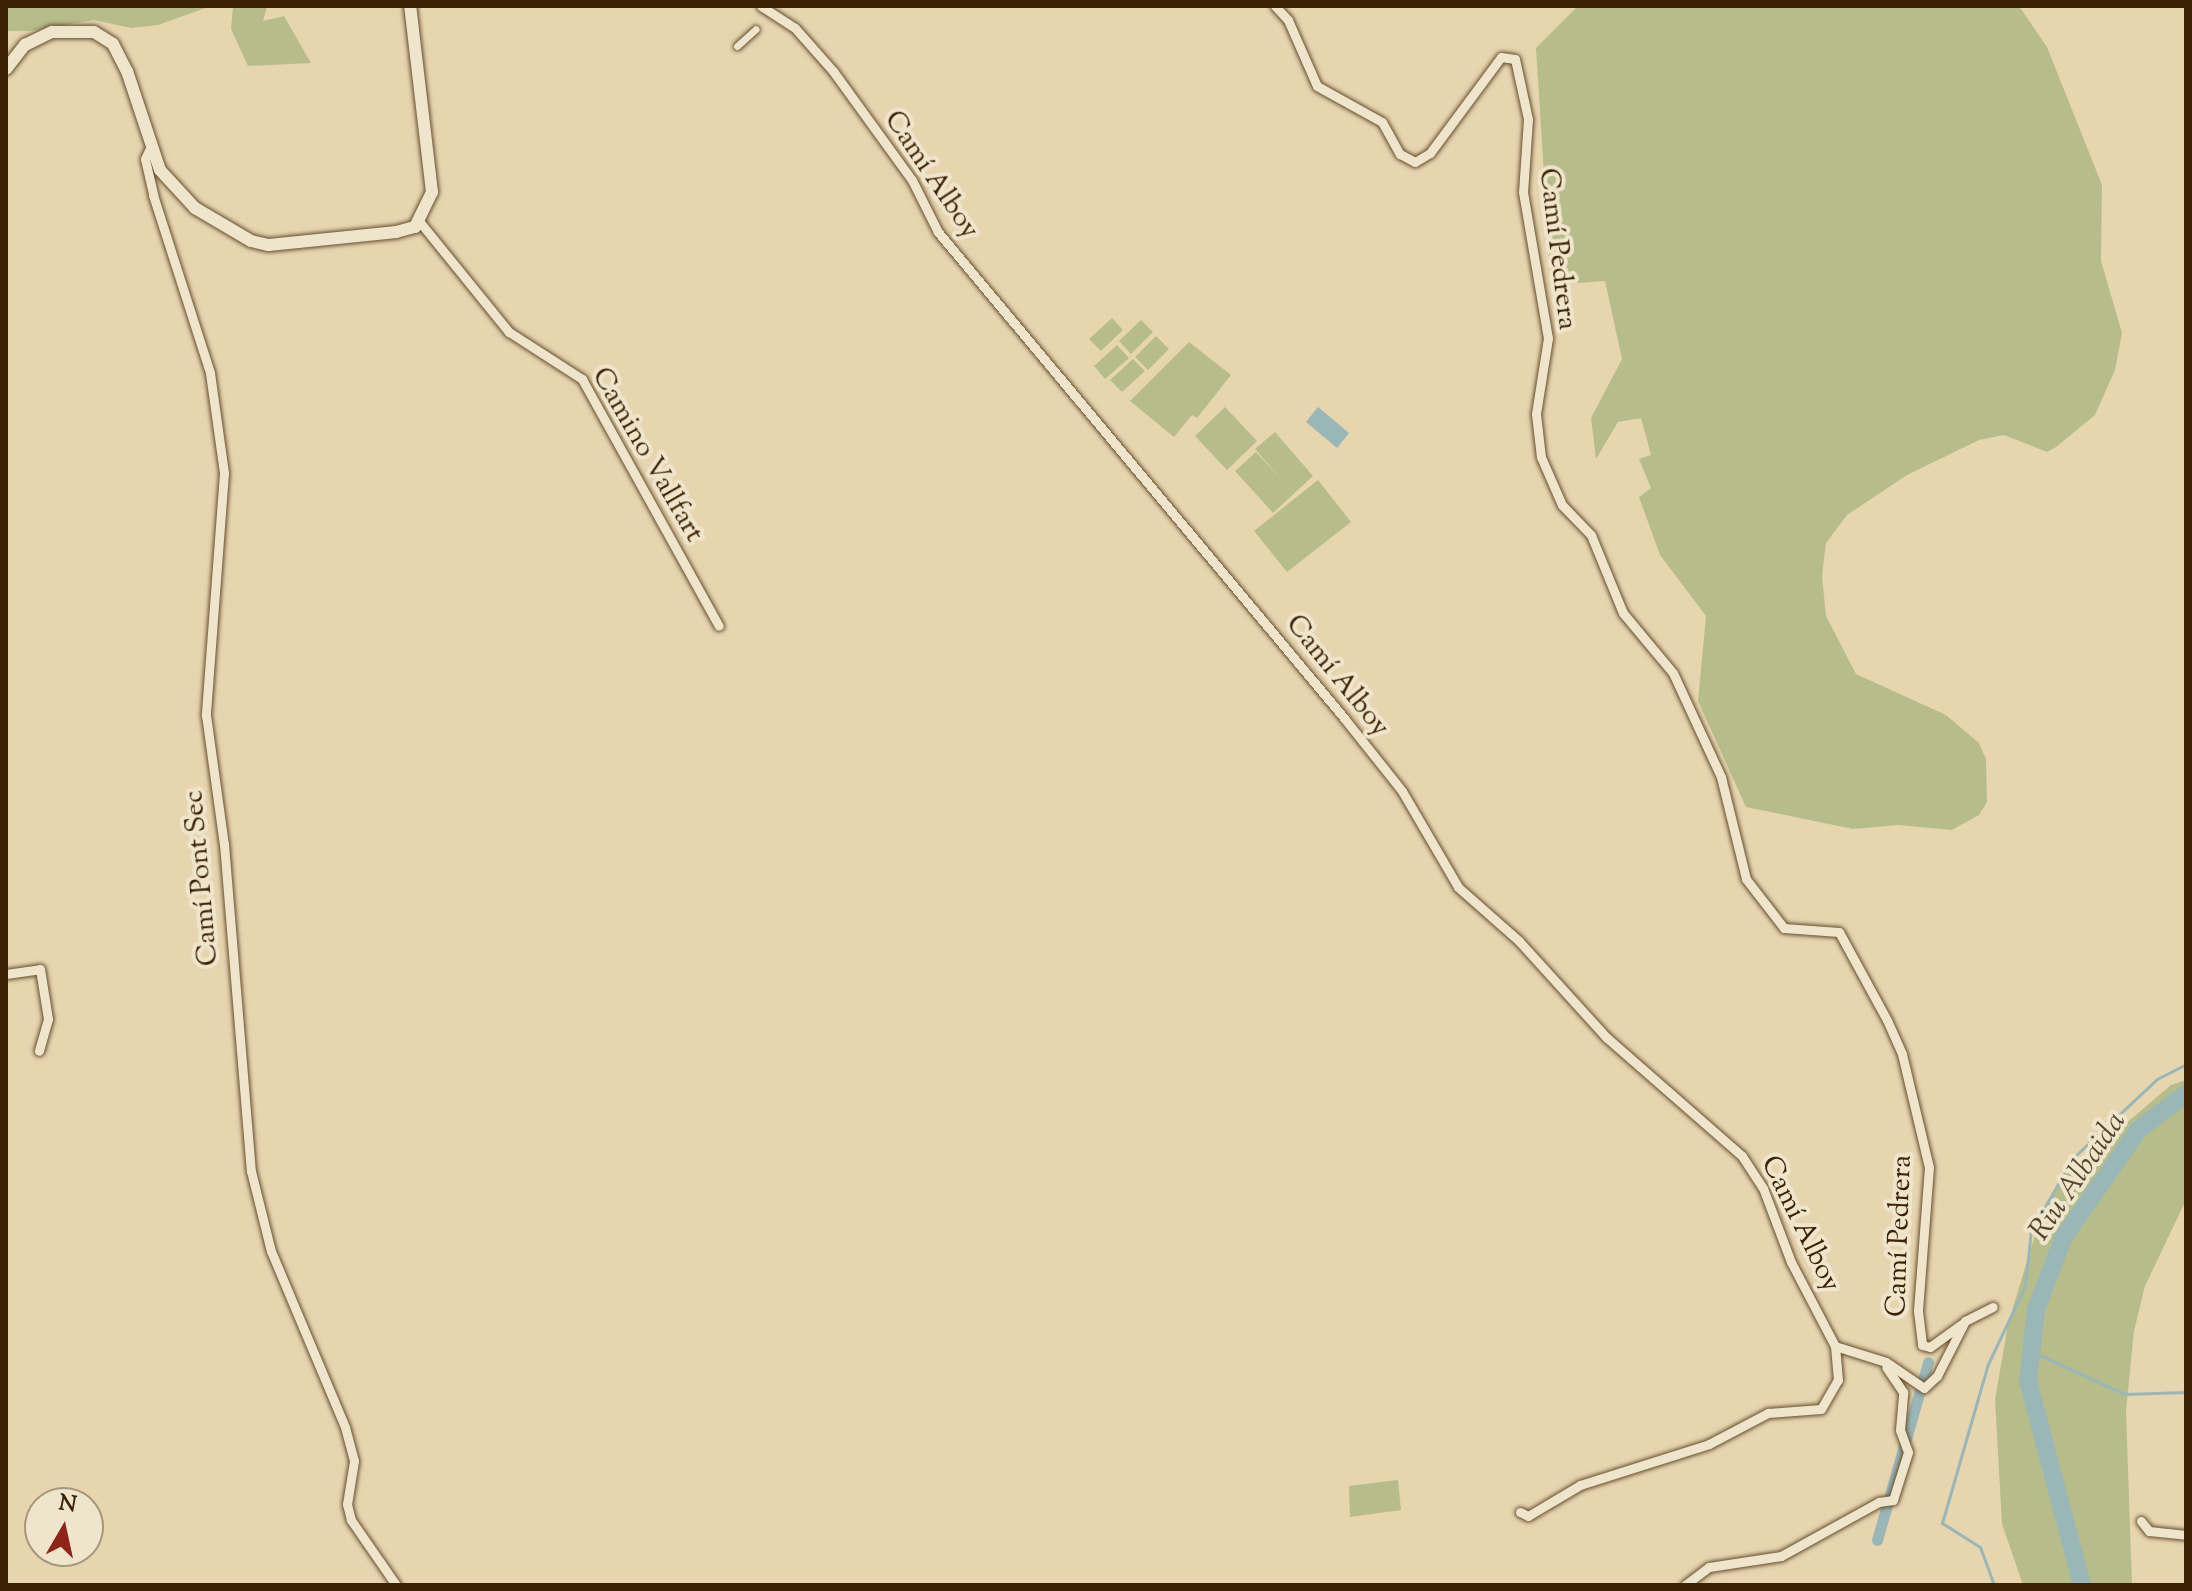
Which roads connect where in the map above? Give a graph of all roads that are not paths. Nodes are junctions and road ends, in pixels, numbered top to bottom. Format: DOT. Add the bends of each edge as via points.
graph roads {
  1 [pos="410,6"];
  2 [pos="761,6"];
  3 [pos="1275,6"];
  4 [pos="756,29"];
  5 [pos="737,46"];
  6 [pos="6,69"];
  7 [pos="151,146"];
  8 [pos="419,221"];
  9 [pos="719,626"];
  10 [pos="6,974"];
  11 [pos="39,1051"];
  12 [pos="1993,1307"];
  13 [pos="1965,1321"];
  14 [pos="1835,1346"];
  15 [pos="1874,1358"];
  16 [pos="1520,1512"];
  17 [pos="2141,1521"];
  18 [pos="2186,1535"];
  19 [pos="396,1585"];
  20 [pos="1685,1585"];
  1 -- 8 [label="main road" via="432,192"];
  2 -- 14 [label="street, Camí Alboy" via="795,28 833,71 912,180 938,232 1402,791 1458,887 1519,941 1606,1037 1742,1156 1763,1188 1791,1262"];
  3 -- 13 [label="street, Camí Pedrera" via="1288,20 1317,86 1382,122 1400,154 1415,162 1430,153 1501,57 1515,59 1528,119 1523,192 1548,338 1536,414 1541,457 1562,505 1591,535 1623,613 1673,673 1721,777 1746,879 1784,928 1839,932 1887,1020 1902,1054 1929,1167 1918,1311 1922,1345 1930,1347"];
  4 -- 5 [label="street"];
  6 -- 7 [label="main road" via="25,45 52,32 94,32 113,44 127,71"];
  7 -- 8 [label="main road" via="160,170 195,208 251,241 306,245 396,232"];
  7 -- 19 [label="street, Camí Pont Sec" via="145,159 203,339 223,460 206,715 224,844 251,1171 271,1251 345,1427 354,1461 347,1504 351,1520"];
  8 -- 9 [label="street, Camino Vallfart" via="509,332 582,379"];
  10 -- 11 [label="street" via="40,969 48,1019"];
  12 -- 13 [label="street"];
  13 -- 15 [label="street" via="1937,1376 1924,1388"];
  14 -- 15 [label="street"];
  14 -- 16 [label="street" via="1838,1380 1821,1409 1768,1413 1709,1444 1580,1485 1528,1516"];
  15 -- 20 [label="street" via="1890,1370 1904,1398 1900,1430 1908,1457 1893,1500 1879,1502 1781,1556 1709,1567"];
  17 -- 18 [label="street" via="2149,1531"];
}
